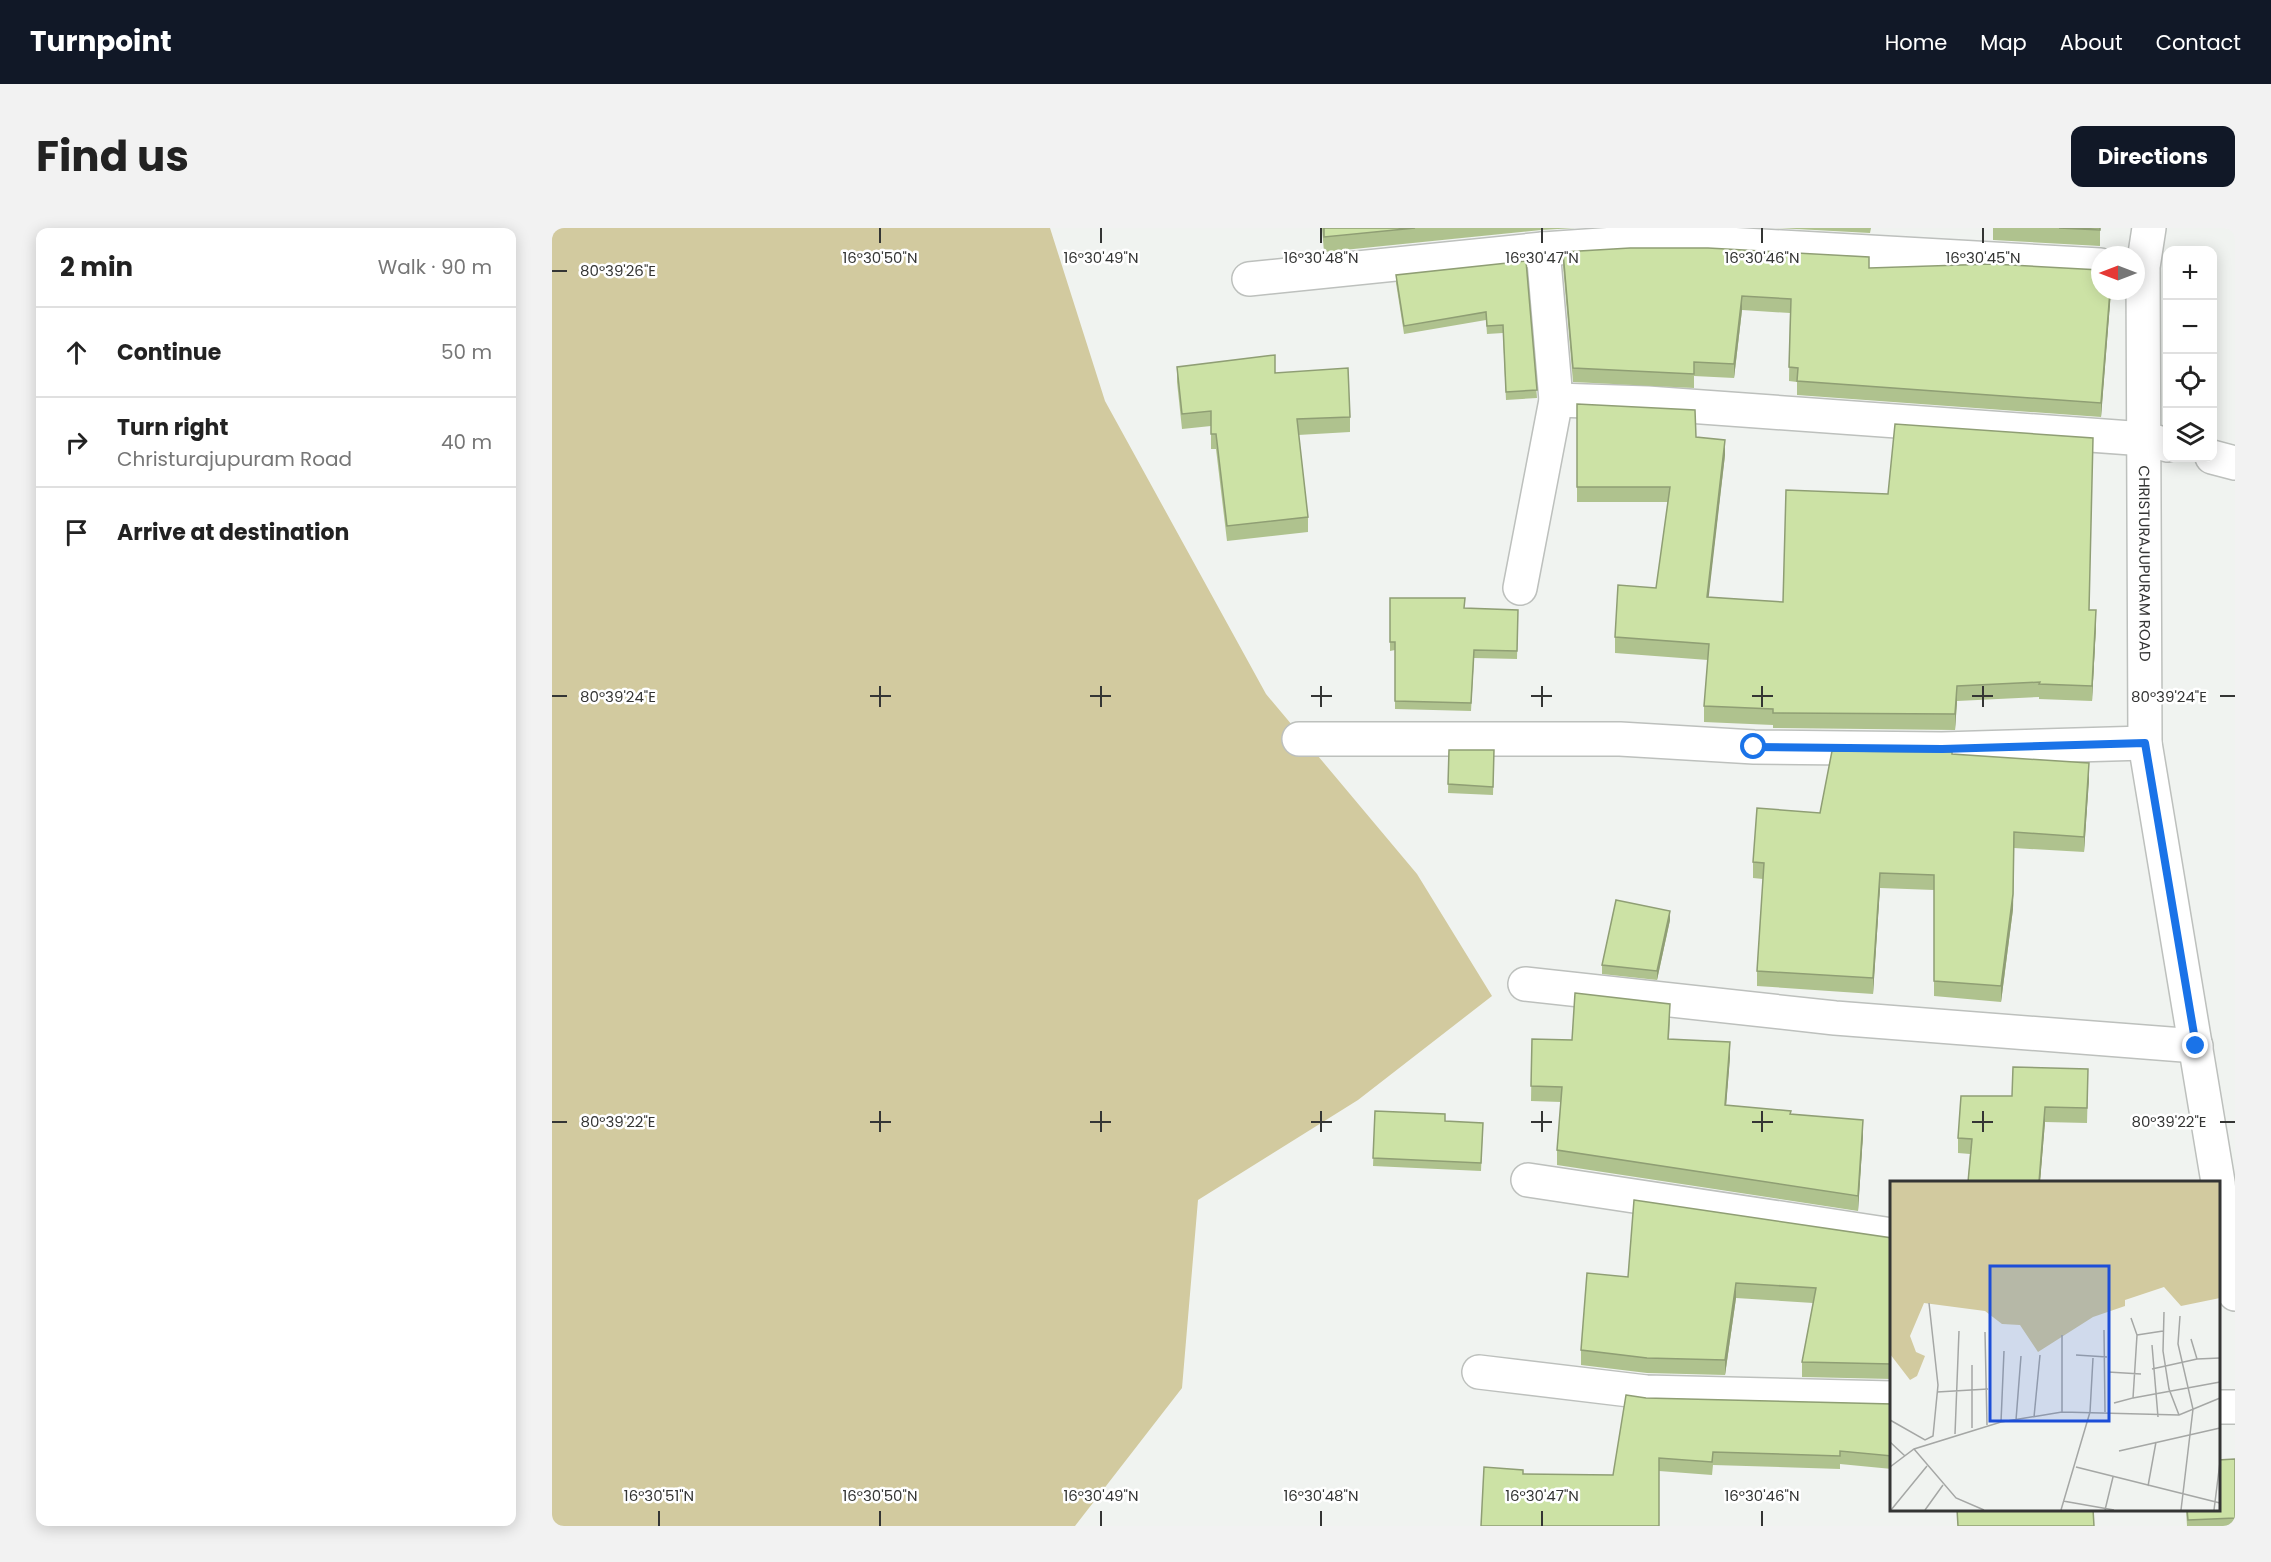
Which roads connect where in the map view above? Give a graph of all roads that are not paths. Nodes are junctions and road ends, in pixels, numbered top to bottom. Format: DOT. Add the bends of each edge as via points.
graph roads {
  1 [pos="2149,228"];
  2 [pos="1709,236"];
  3 [pos="2145,246"];
  4 [pos="1543,249"];
  5 [pos="2091,264"];
  6 [pos="1249,279"];
  7 [pos="2143,300"];
  8 [pos="1556,400"];
  9 [pos="2156,442"];
  10 [pos="2217,458"];
  11 [pos="2235,463"];
  12 [pos="1520,588"];
  13 [pos="1299,739"];
  14 [pos="2145,743"];
  15 [pos="1526,984"];
  16 [pos="2196,1046"];
  17 [pos="1528,1180"];
  18 [pos="2218,1181"];
  19 [pos="2220,1205"];
  20 [pos="1890,1235"];
  21 [pos="2223,1238"];
  22 [pos="2235,1294"];
  23 [pos="1479,1372"];
  24 [pos="1890,1398"];
  1 -- 3 [label="street, CHRISTURAJUPURAM ROAD"];
  2 -- 4 [label="street"];
  2 -- 5 [label="street"];
  4 -- 6 [label="street"];
  4 -- 8 [label="street"];
  7 -- 9 [label="street, CHRISTURAJUPURAM ROAD"];
  8 -- 9 [label="street" via="1659,404"];
  8 -- 12 [label="street"];
  9 -- 14 [label="street, CHRISTURAJUPURAM ROAD"];
  10 -- 11 [label="street"];
  13 -- 14 [label="street" via="1620,739 1754,747 1942,749"];
  14 -- 16 [label="street, CHRISTURAJUPURAM ROAD"];
  15 -- 16 [label="street" via="1835,1018"];
  16 -- 18 [label="street, CHRISTURAJUPURAM ROAD"];
  17 -- 20 [label="street"];
  19 -- 21 [label="street, CHRISTURAJUPURAM ROAD"];
  21 -- 22 [label="street, CHRISTURAJUPURAM ROAD"];
  23 -- 24 [label="street" via="1646,1392"];
}
